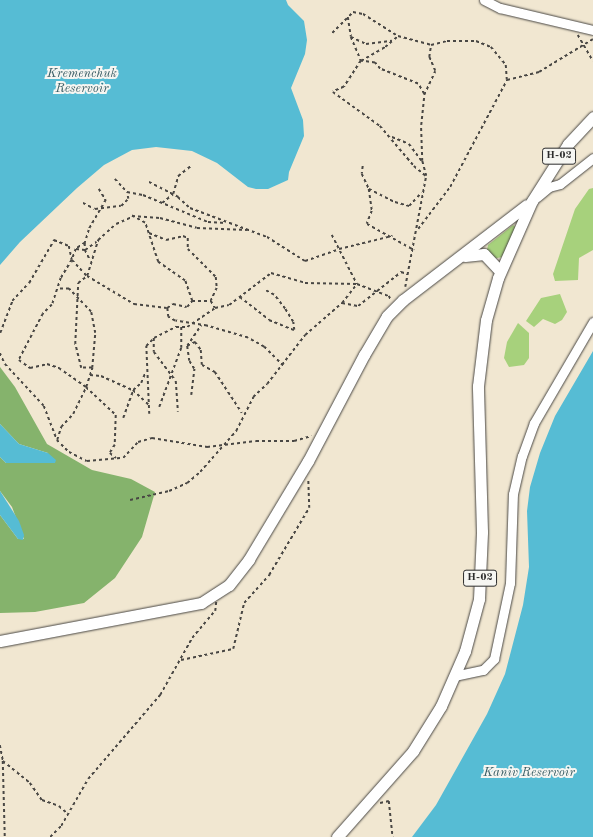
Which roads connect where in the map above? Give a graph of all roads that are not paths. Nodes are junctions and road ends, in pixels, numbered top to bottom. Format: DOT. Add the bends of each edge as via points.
graph roads {
  1 [pos="484,0"];
  2 [pos="593,30"];
  3 [pos="593,116"];
  4 [pos="593,158"];
  5 [pos="532,201"];
  6 [pos="461,257"];
  7 [pos="500,271"];
  8 [pos="593,322"];
  9 [pos="0,641"];
  10 [pos="454,676"];
  11 [pos="337,837"];
  1 -- 2 [label="lane" via="500,8"];
  3 -- 5 [label="main road, Н-02" via="568,144"];
  4 -- 5 [label="lane" via="560,184 549,188"];
  5 -- 6 [label="main road"];
  5 -- 7 [label="main road, Н-02"];
  6 -- 7 [label="main road" via="474,253 484,254"];
  6 -- 9 [label="main road" via="399,304 364,355 319,442 249,559 229,585 201,603"];
  7 -- 10 [label="main road, Н-02" via="486,320 478,386 482,532 479,599 465,652"];
  8 -- 10 [label="lane" via="534,423 522,456 512,494 510,584 494,659 483,670"];
  10 -- 11 [label="main road, Н-02" via="441,706 413,751"];
}
